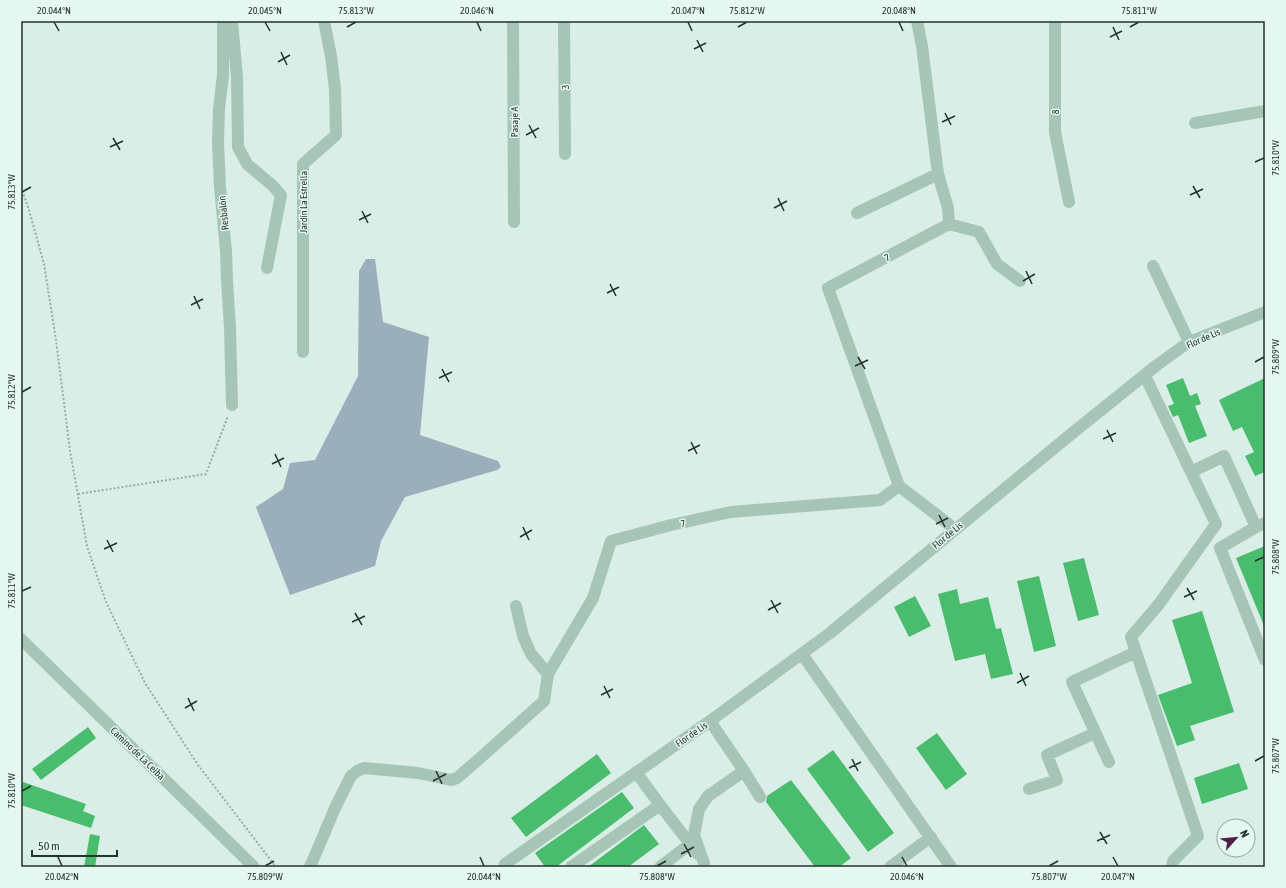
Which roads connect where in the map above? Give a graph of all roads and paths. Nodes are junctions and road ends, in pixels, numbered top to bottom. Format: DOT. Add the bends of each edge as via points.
graph roads {
  1 [pos="223,21"];
  2 [pos="232,21"];
  3 [pos="324,21"];
  4 [pos="513,21"];
  5 [pos="564,21"];
  6 [pos="917,21"];
  7 [pos="1055,21"];
  8 [pos="1265,111"];
  9 [pos="1195,123"];
  10 [pos="566,154"];
  11 [pos="938,174"];
  12 [pos="21,187"];
  13 [pos="1069,202"];
  14 [pos="857,213"];
  15 [pos="514,222"];
  16 [pos="949,224"];
  17 [pos="1153,266"];
  18 [pos="267,268"];
  19 [pos="1020,280"];
  20 [pos="1265,312"];
  21 [pos="1189,342"];
  22 [pos="303,352"];
  23 [pos="1145,376"];
  24 [pos="232,405"];
  25 [pos="1191,472"];
  26 [pos="899,486"];
  27 [pos="78,494"];
  28 [pos="1261,525"];
  29 [pos="955,529"];
  30 [pos="516,606"];
  31 [pos="21,639"];
  32 [pos="1136,652"];
  33 [pos="802,654"];
  34 [pos="1265,660"];
  35 [pos="548,674"];
  36 [pos="710,721"];
  37 [pos="1095,733"];
  38 [pos="1109,762"];
  39 [pos="744,771"];
  40 [pos="636,772"];
  41 [pos="1029,789"];
  42 [pos="760,797"];
  43 [pos="660,805"];
  44 [pos="931,837"];
  45 [pos="690,844"];
  46 [pos="706,865"];
  47 [pos="254,867"];
  48 [pos="276,867"];
  49 [pos="310,867"];
  50 [pos="508,867"];
  51 [pos="571,867"];
  52 [pos="660,867"];
  53 [pos="890,867"];
  54 [pos="951,867"];
  55 [pos="1172,867"];
  1 -- 24 [label="street, Resbalón" via="223,75 218,143 226,251"];
  2 -- 18 [label="street" via="237,77 238,147 247,164 281,195"];
  3 -- 22 [label="street, Jardín La Estrella" via="335,89 336,135 303,164"];
  4 -- 15 [label="street, Pasaje A"];
  5 -- 10 [label="street, 3"];
  6 -- 11 [label="street"];
  7 -- 13 [label="street, 8" via="1055,132"];
  8 -- 9 [label="street"];
  11 -- 14 [label="street"];
  11 -- 16 [label="street" via="948,208"];
  12 -- 27 [label="path" via="44,264"];
  16 -- 19 [label="street" via="979,232 997,264"];
  16 -- 26 [label="street, 7" via="828,288"];
  17 -- 21 [label="street"];
  20 -- 21 [label="street, Flor de Lis"];
  21 -- 23 [label="street, Flor de Lis"];
  23 -- 25 [label="street"];
  23 -- 29 [label="street, Flor de Lis"];
  24 -- 27 [label="path" via="206,474"];
  25 -- 28 [label="street" via="1224,456"];
  25 -- 32 [label="street" via="1216,524 1159,604 1131,637"];
  26 -- 29 [label="street"];
  26 -- 35 [label="street, 7" via="880,500 731,512 611,541 593,598"];
  27 -- 48 [label="path" via="87,546 106,602 145,683 198,765"];
  28 -- 34 [label="street" via="1220,548"];
  29 -- 33 [label="street, Flor de Lis"];
  30 -- 35 [label="street" via="523,636 531,654"];
  31 -- 47 [label="street, Camino de La Ceiba"];
  32 -- 37 [label="street" via="1072,682"];
  32 -- 55 [label="street" via="1198,836 1173,861"];
  33 -- 36 [label="street, Flor de Lis"];
  33 -- 44 [label="street"];
  35 -- 49 [label="street" via="544,701 457,778 452,780 418,773 364,768 357,771 351,776 335,808"];
  36 -- 39 [label="street"];
  36 -- 40 [label="street, Flor de Lis"];
  37 -- 38 [label="street"];
  37 -- 41 [label="street" via="1047,755 1057,780"];
  39 -- 42 [label="street"];
  39 -- 46 [label="street" via="708,796 700,809 694,835"];
  40 -- 43 [label="street"];
  40 -- 50 [label="street, Flor de Lis" via="505,864"];
  43 -- 45 [label="street"];
  43 -- 51 [label="street"];
  44 -- 53 [label="street"];
  44 -- 54 [label="street"];
  45 -- 46 [label="street"];
  45 -- 52 [label="street"];
}
